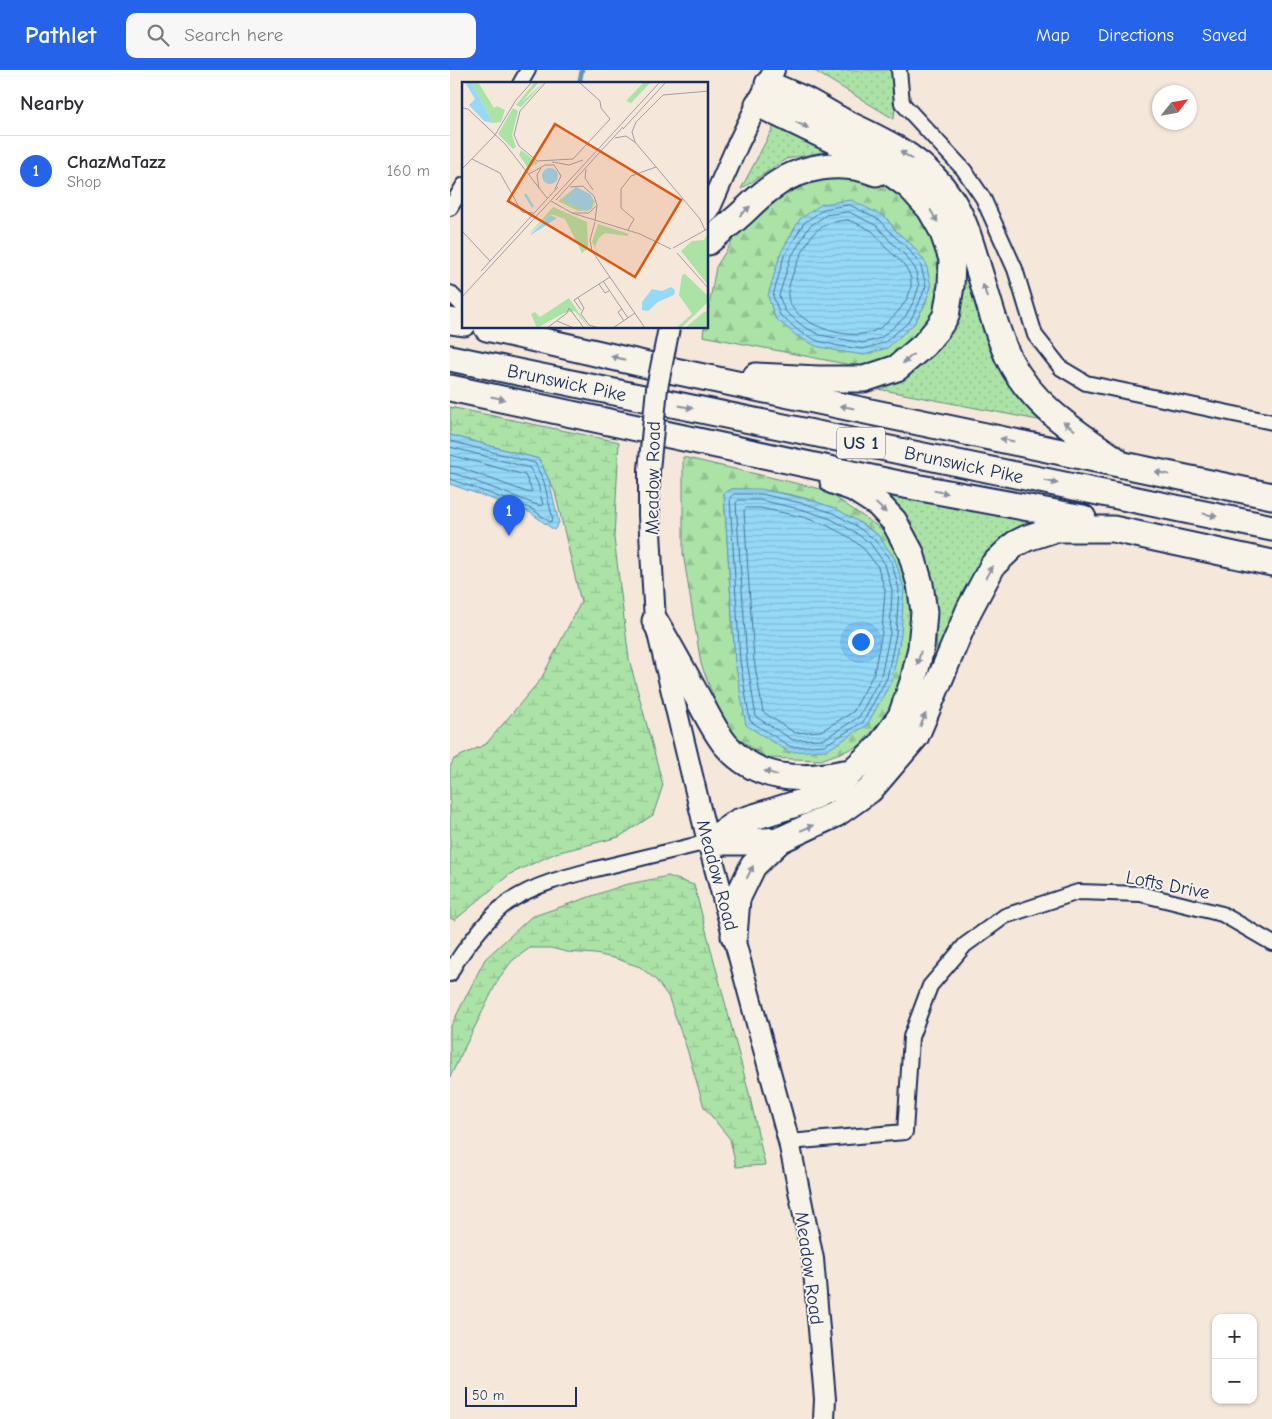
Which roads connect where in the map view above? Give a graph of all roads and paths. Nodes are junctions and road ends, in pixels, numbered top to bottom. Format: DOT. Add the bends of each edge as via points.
graph roads {
  1 [pos="528,70"];
  2 [pos="899,70"];
  3 [pos="521,82"];
  4 [pos="767,86"];
  5 [pos="910,187"];
  6 [pos="462,188"];
  7 [pos="450,208"];
  8 [pos="709,210"];
  9 [pos="709,241"];
  10 [pos="450,293"];
  11 [pos="462,305"];
  12 [pos="491,329"];
  13 [pos="669,329"];
  14 [pos="450,358"];
  15 [pos="665,369"];
  16 [pos="450,388"];
  17 [pos="1272,422"];
  18 [pos="756,454"];
  19 [pos="1123,465"];
  20 [pos="1272,496"];
  21 [pos="1272,528"];
  22 [pos="1113,529"];
  23 [pos="1272,563"];
  24 [pos="655,621"];
  25 [pos="854,771"];
  26 [pos="780,840"];
  27 [pos="708,842"];
  28 [pos="734,936"];
  29 [pos="1272,943"];
  30 [pos="450,974"];
  31 [pos="789,1142"];
  32 [pos="824,1419"];
  1 -- 3 [label="street"];
  2 -- 17 [label="street" via="902,102 964,170 983,198 1015,270 1035,335 1061,368 1086,383"];
  4 -- 5 [label="highway, one-way"];
  4 -- 8 [label="street"];
  19 -- 4 [label="highway, one-way" via="1056,417 1021,379 1001,339 962,218 951,199 920,164 890,144 803,99"];
  9 -- 5 [label="highway, one-way" via="769,189 798,173 822,166 846,165 868,170"];
  5 -- 15 [label="highway, one-way" via="930,209 942,230 952,259 951,286 946,316 924,345 897,368 864,379"];
  6 -- 7 [label="street"];
  10 -- 11 [label="street"];
  15 -- 12 [label="highway, Brunswick Pike / US 1, one-way"];
  13 -- 24 [label="street, Meadow Road, bridge" via="657,388 649,470"];
  14 -- 21 [label="highway, Brunswick Pike / US 1, one-way"];
  19 -- 15 [label="highway, Brunswick Pike / US 1, one-way"];
  16 -- 18 [label="highway, one-way"];
  18 -- 22 [label="highway, one-way" via="1102,522"];
  18 -- 25 [label="highway, one-way" via="853,488 878,504 894,521 911,553 924,612 921,648 913,682 900,716 880,746"];
  20 -- 19 [label="highway, Brunswick Pike / US 1, one-way"];
  22 -- 23 [label="highway"];
  26 -- 22 [label="highway, one-way" via="836,814 870,790 916,736 968,610 993,565 1015,544 1055,529"];
  25 -- 24 [label="highway, one-way" via="793,779 770,774 735,755 710,720"];
  24 -- 27 [label="street, Meadow Road"];
  25 -- 27 [label="highway" via="837,785 811,798 738,822"];
  26 -- 27 [label="highway"];
  28 -- 26 [label="highway, one-way" via="737,899 753,866"];
  27 -- 28 [label="street, Meadow Road"];
  27 -- 30 [label="street" via="574,874 509,901 490,919"];
  28 -- 31 [label="street, Meadow Road"];
  29 -- 31 [label="street, Lofts Drive" via="1222,914 1141,894 1078,892 1004,916 966,945 930,986 911,1037 905,1132"];
  31 -- 32 [label="street, Meadow Road" via="813,1259"];
}
